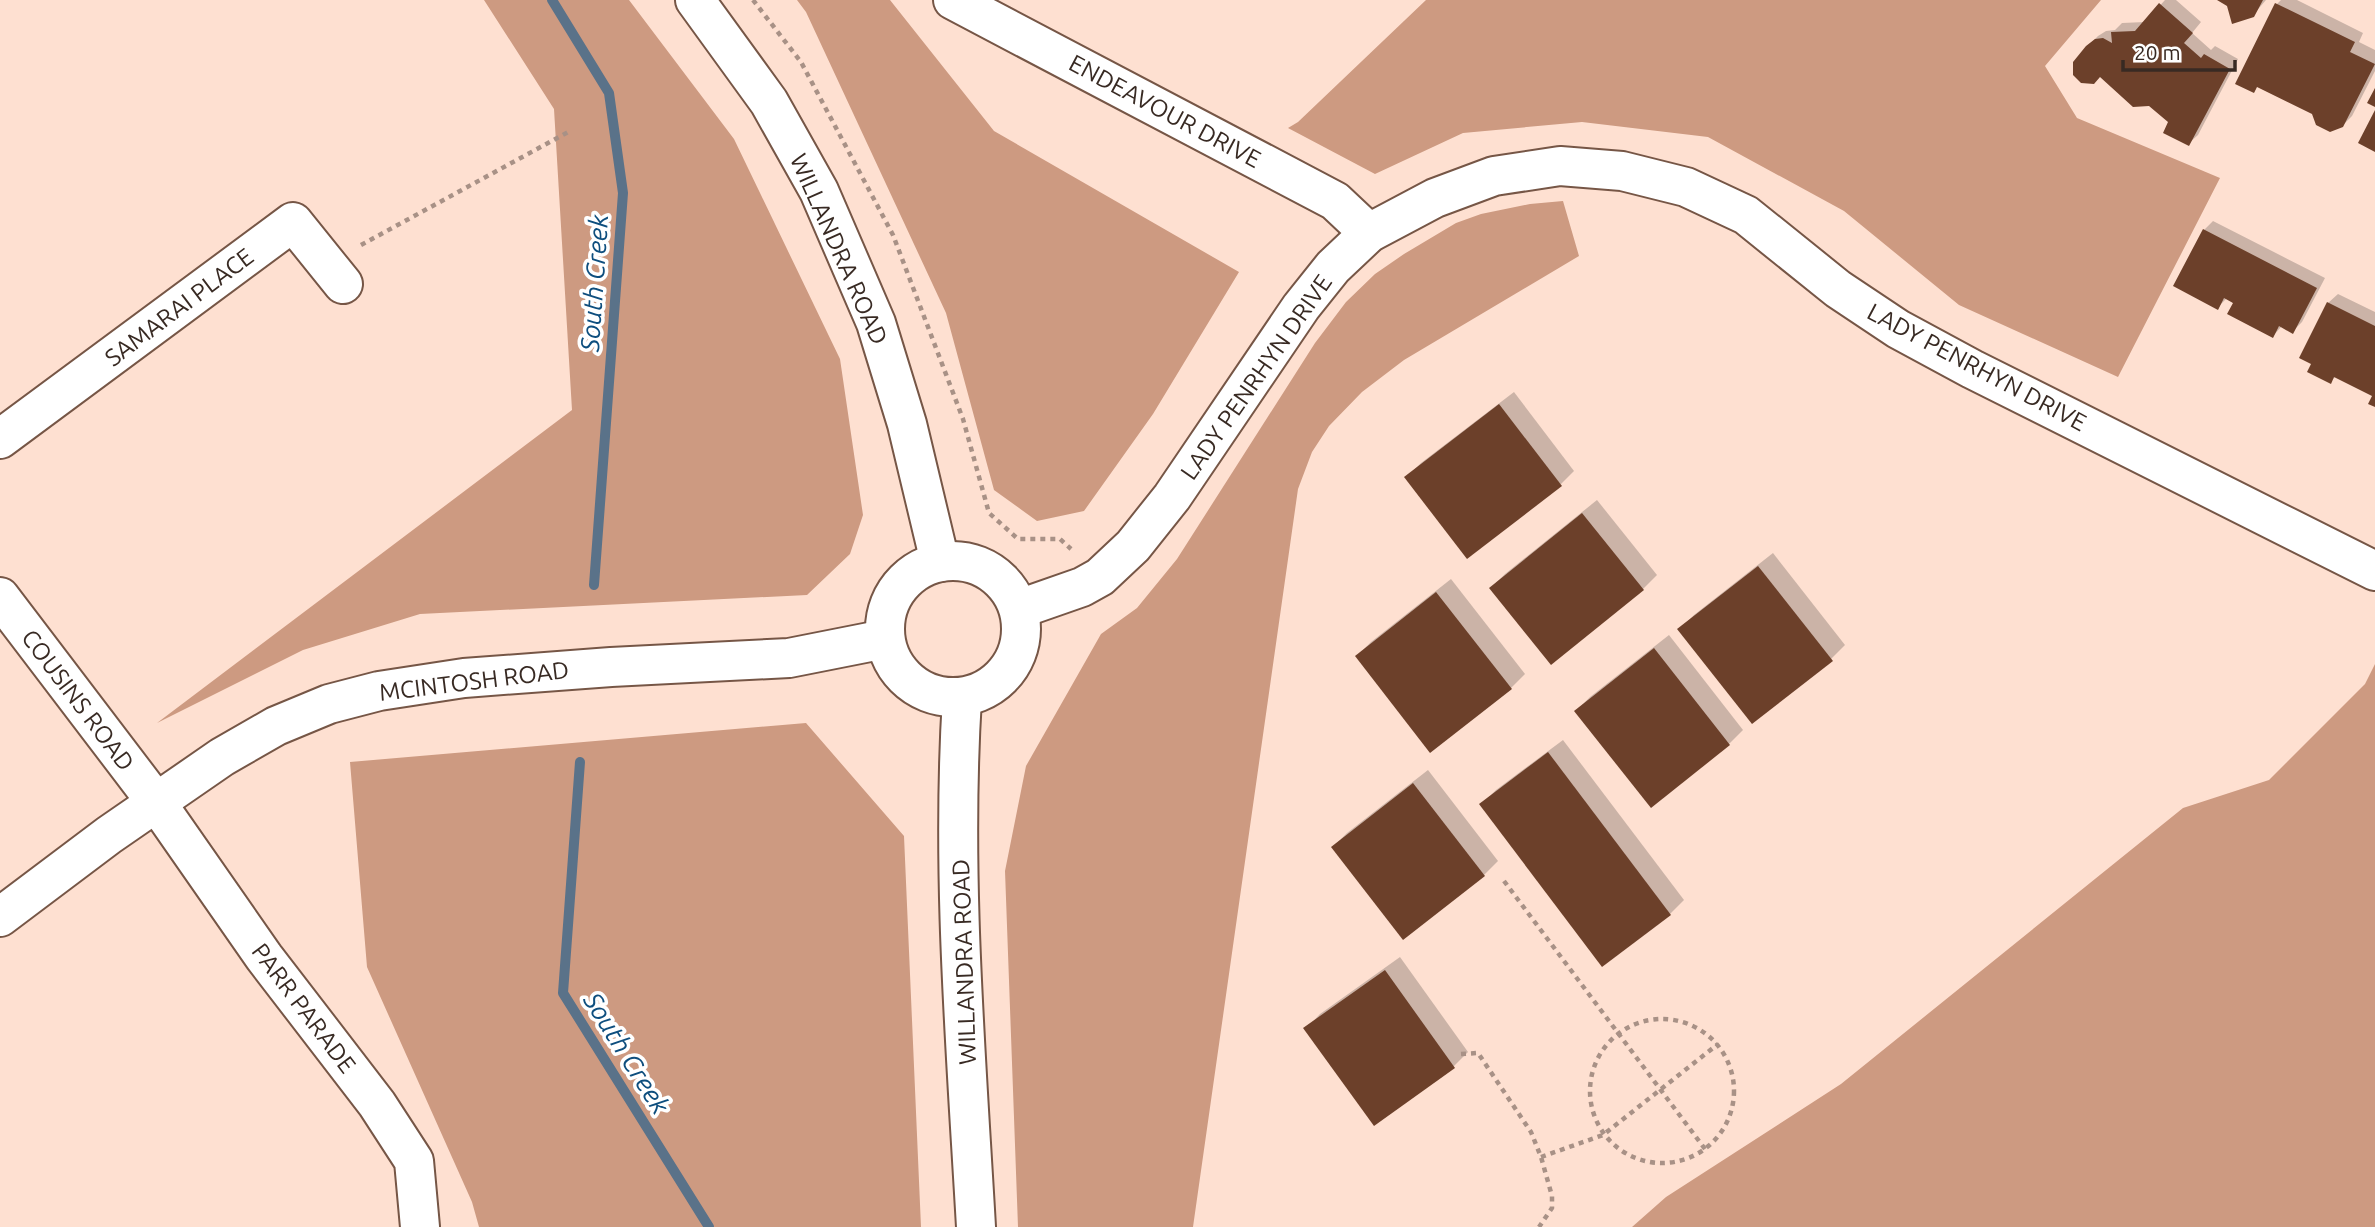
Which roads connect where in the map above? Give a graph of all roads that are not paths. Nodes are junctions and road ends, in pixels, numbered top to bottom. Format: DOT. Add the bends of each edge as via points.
graph roads {
  1 [pos="695,0"];
  2 [pos="953,0"];
  3 [pos="1369,233"];
  4 [pos="335,274"];
  5 [pos="0,439"];
  6 [pos="940,562"];
  7 [pos="2375,571"];
  8 [pos="0,597"];
  9 [pos="1018,609"];
  10 [pos="885,639"];
  11 [pos="962,698"];
  12 [pos="156,802"];
  13 [pos="0,917"];
  14 [pos="420,1227"];
  15 [pos="976,1227"];
  1 -- 6 [label="street, WILLANDRA ROAD" via="769,102 819,191 876,323"];
  2 -- 3 [label="street, ENDEAVOUR DRIVE" via="1335,201"];
  3 -- 7 [label="street, LADY PENRHYN DRIVE" via="1435,198 1494,176 1560,166 1622,171 1686,187 1746,215 1898,329"];
  3 -- 9 [label="street, LADY PENRHYN DRIVE" via="1333,267 1301,307 1172,497 1133,546 1082,587"];
  4 -- 5 [label="street, SAMARAI PLACE" via="293,222"];
  6 -- 9 [label="street" via="965,562 989,571 1002,581"];
  6 -- 10 [label="street" via="909,577 897,590 889,605"];
  8 -- 12 [label="street, COUSINS ROAD"];
  9 -- 11 [label="street" via="1019,648 1010,666 982,692"];
  10 -- 11 [label="street" via="905,678 922,691"];
  10 -- 12 [label="street, MCINTOSH ROAD" via="789,658 478,677 379,691 276,726"];
  11 -- 15 [label="street, WILLANDRA ROAD" via="960,934"];
  12 -- 13 [label="street, MCINTOSH ROAD"];
  12 -- 14 [label="street, PARR PARADE" via="414,1161"];
}
